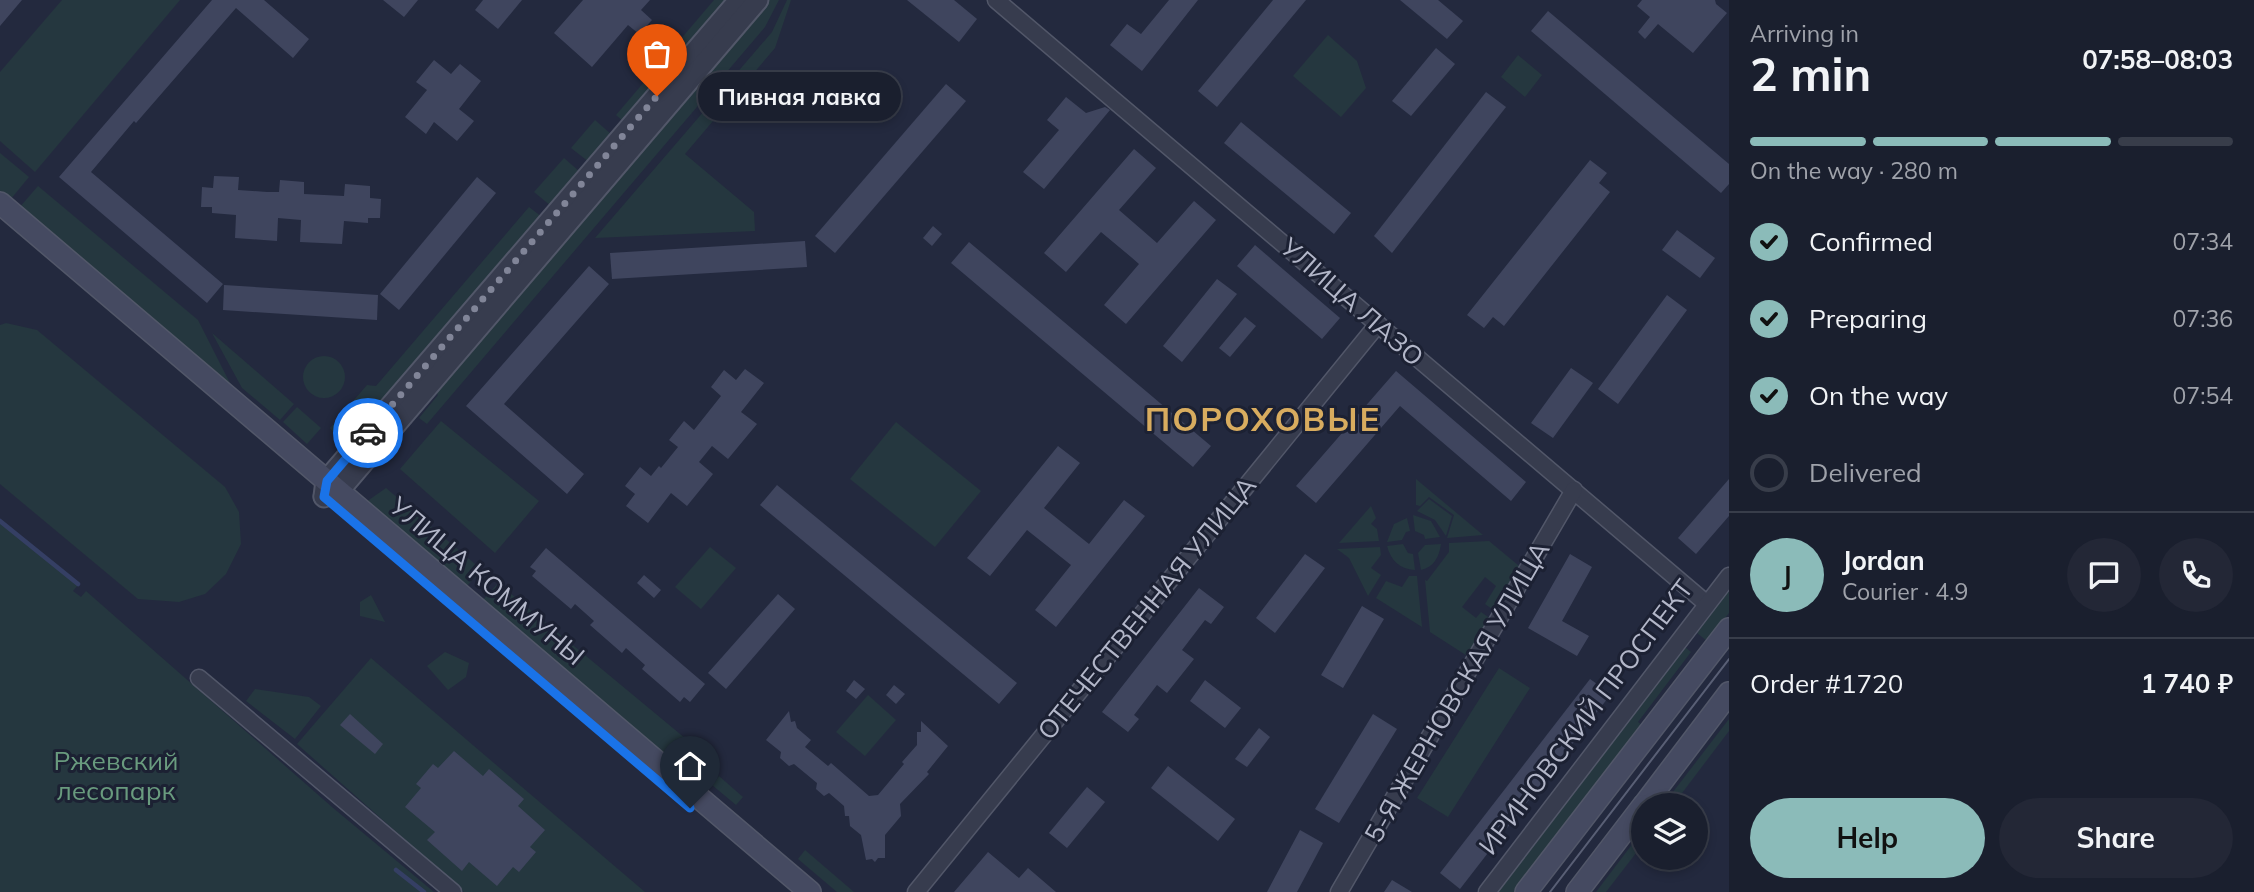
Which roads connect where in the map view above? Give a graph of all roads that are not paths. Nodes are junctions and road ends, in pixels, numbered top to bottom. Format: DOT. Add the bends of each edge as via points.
graph roads {
  1 [pos="739,0"];
  2 [pos="758,0"];
  3 [pos="996,0"];
  4 [pos="0,204"];
  5 [pos="0,222"];
  6 [pos="1378,324"];
  7 [pos="330,490"];
  8 [pos="1573,490"];
  9 [pos="1729,576"];
  10 [pos="1707,604"];
  11 [pos="1729,629"];
  12 [pos="199,678"];
  13 [pos="1729,693"];
  14 [pos="1653,793"];
  15 [pos="1631,822"];
  16 [pos="453,892"];
  17 [pos="789,892"];
  18 [pos="810,892"];
  19 [pos="916,892"];
  20 [pos="1339,892"];
  21 [pos="1487,892"];
  22 [pos="1526,892"];
  23 [pos="1577,892"];
  1 -- 7 [label="street"];
  2 -- 7 [label="street"];
  3 -- 6 [label="street, УЛИЦА ЛАЗО"];
  4 -- 7 [label="main road, УЛИЦА КОММУНЫ"];
  5 -- 7 [label="main road, УЛИЦА КОММУНЫ"];
  6 -- 8 [label="street, УЛИЦА ЛАЗО"];
  6 -- 19 [label="street, ОТЕЧЕСТВЕННАЯ УЛИЦА"];
  7 -- 17 [label="main road, УЛИЦА КОММУНЫ"];
  7 -- 18 [label="main road, УЛИЦА КОММУНЫ"];
  8 -- 10 [label="street, УЛИЦА ЛАЗО"];
  8 -- 20 [label="street, 5-Я ЖЕРНОВСКАЯ УЛИЦА"];
  9 -- 10 [label="street, ИРИНОВСКИЙ ПРОСПЕКТ"];
  10 -- 21 [label="street, ИРИНОВСКИЙ ПРОСПЕКТ"];
  11 -- 22 [label="main road"];
  12 -- 16 [label="street"];
  13 -- 14 [label="main road"];
  15 -- 23 [label="main road"];
}
